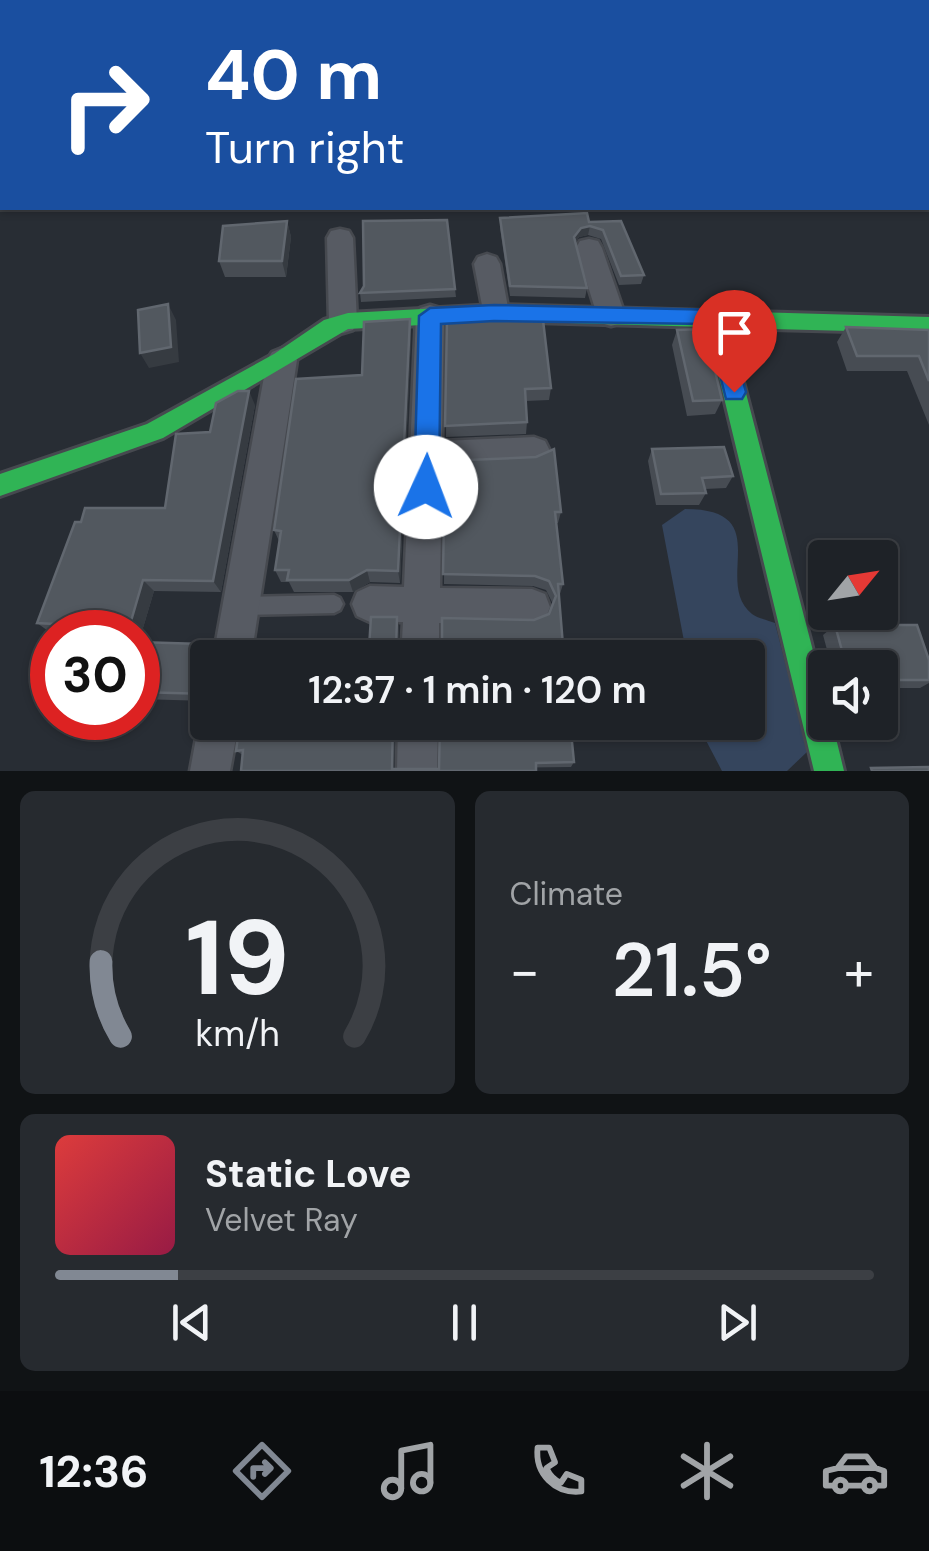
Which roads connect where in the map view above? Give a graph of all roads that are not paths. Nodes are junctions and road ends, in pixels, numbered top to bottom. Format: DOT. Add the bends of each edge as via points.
graph roads {
  1 [pos="340,238"];
  2 [pos="589,248"];
  3 [pos="487,264"];
  4 [pos="494,313"];
  5 [pos="610,315"];
  6 [pos="430,316"];
  7 [pos="716,316"];
  8 [pos="343,322"];
  9 [pos="929,325"];
  10 [pos="282,360"];
  11 [pos="534,451"];
  12 [pos="428,456"];
  13 [pos="0,485"];
  14 [pos="352,604"];
  15 [pos="242,606"];
  16 [pos="422,606"];
  17 [pos="532,607"];
  18 [pos="235,640"];
  19 [pos="421,640"];
  20 [pos="216,740"];
  21 [pos="418,740"];
  22 [pos="210,771"];
  23 [pos="417,771"];
  24 [pos="829,771"];
  1 -- 8 [label="street"];
  2 -- 5 [label="street"];
  3 -- 4 [label="street"];
  4 -- 5 [label="street"];
  4 -- 6 [label="street"];
  5 -- 7 [label="street"];
  6 -- 8 [label="street"];
  6 -- 12 [label="street"];
  7 -- 9 [label="street"];
  7 -- 24 [label="street"];
  8 -- 10 [label="street"];
  10 -- 13 [label="street" via="155,431"];
  10 -- 15 [label="street"];
  11 -- 12 [label="street"];
  12 -- 16 [label="street"];
  14 -- 15 [label="lane"];
  14 -- 16 [label="street"];
  15 -- 18 [label="street"];
  16 -- 17 [label="street"];
  16 -- 19 [label="street"];
  20 -- 22 [label="street"];
  21 -- 23 [label="street"];
}
